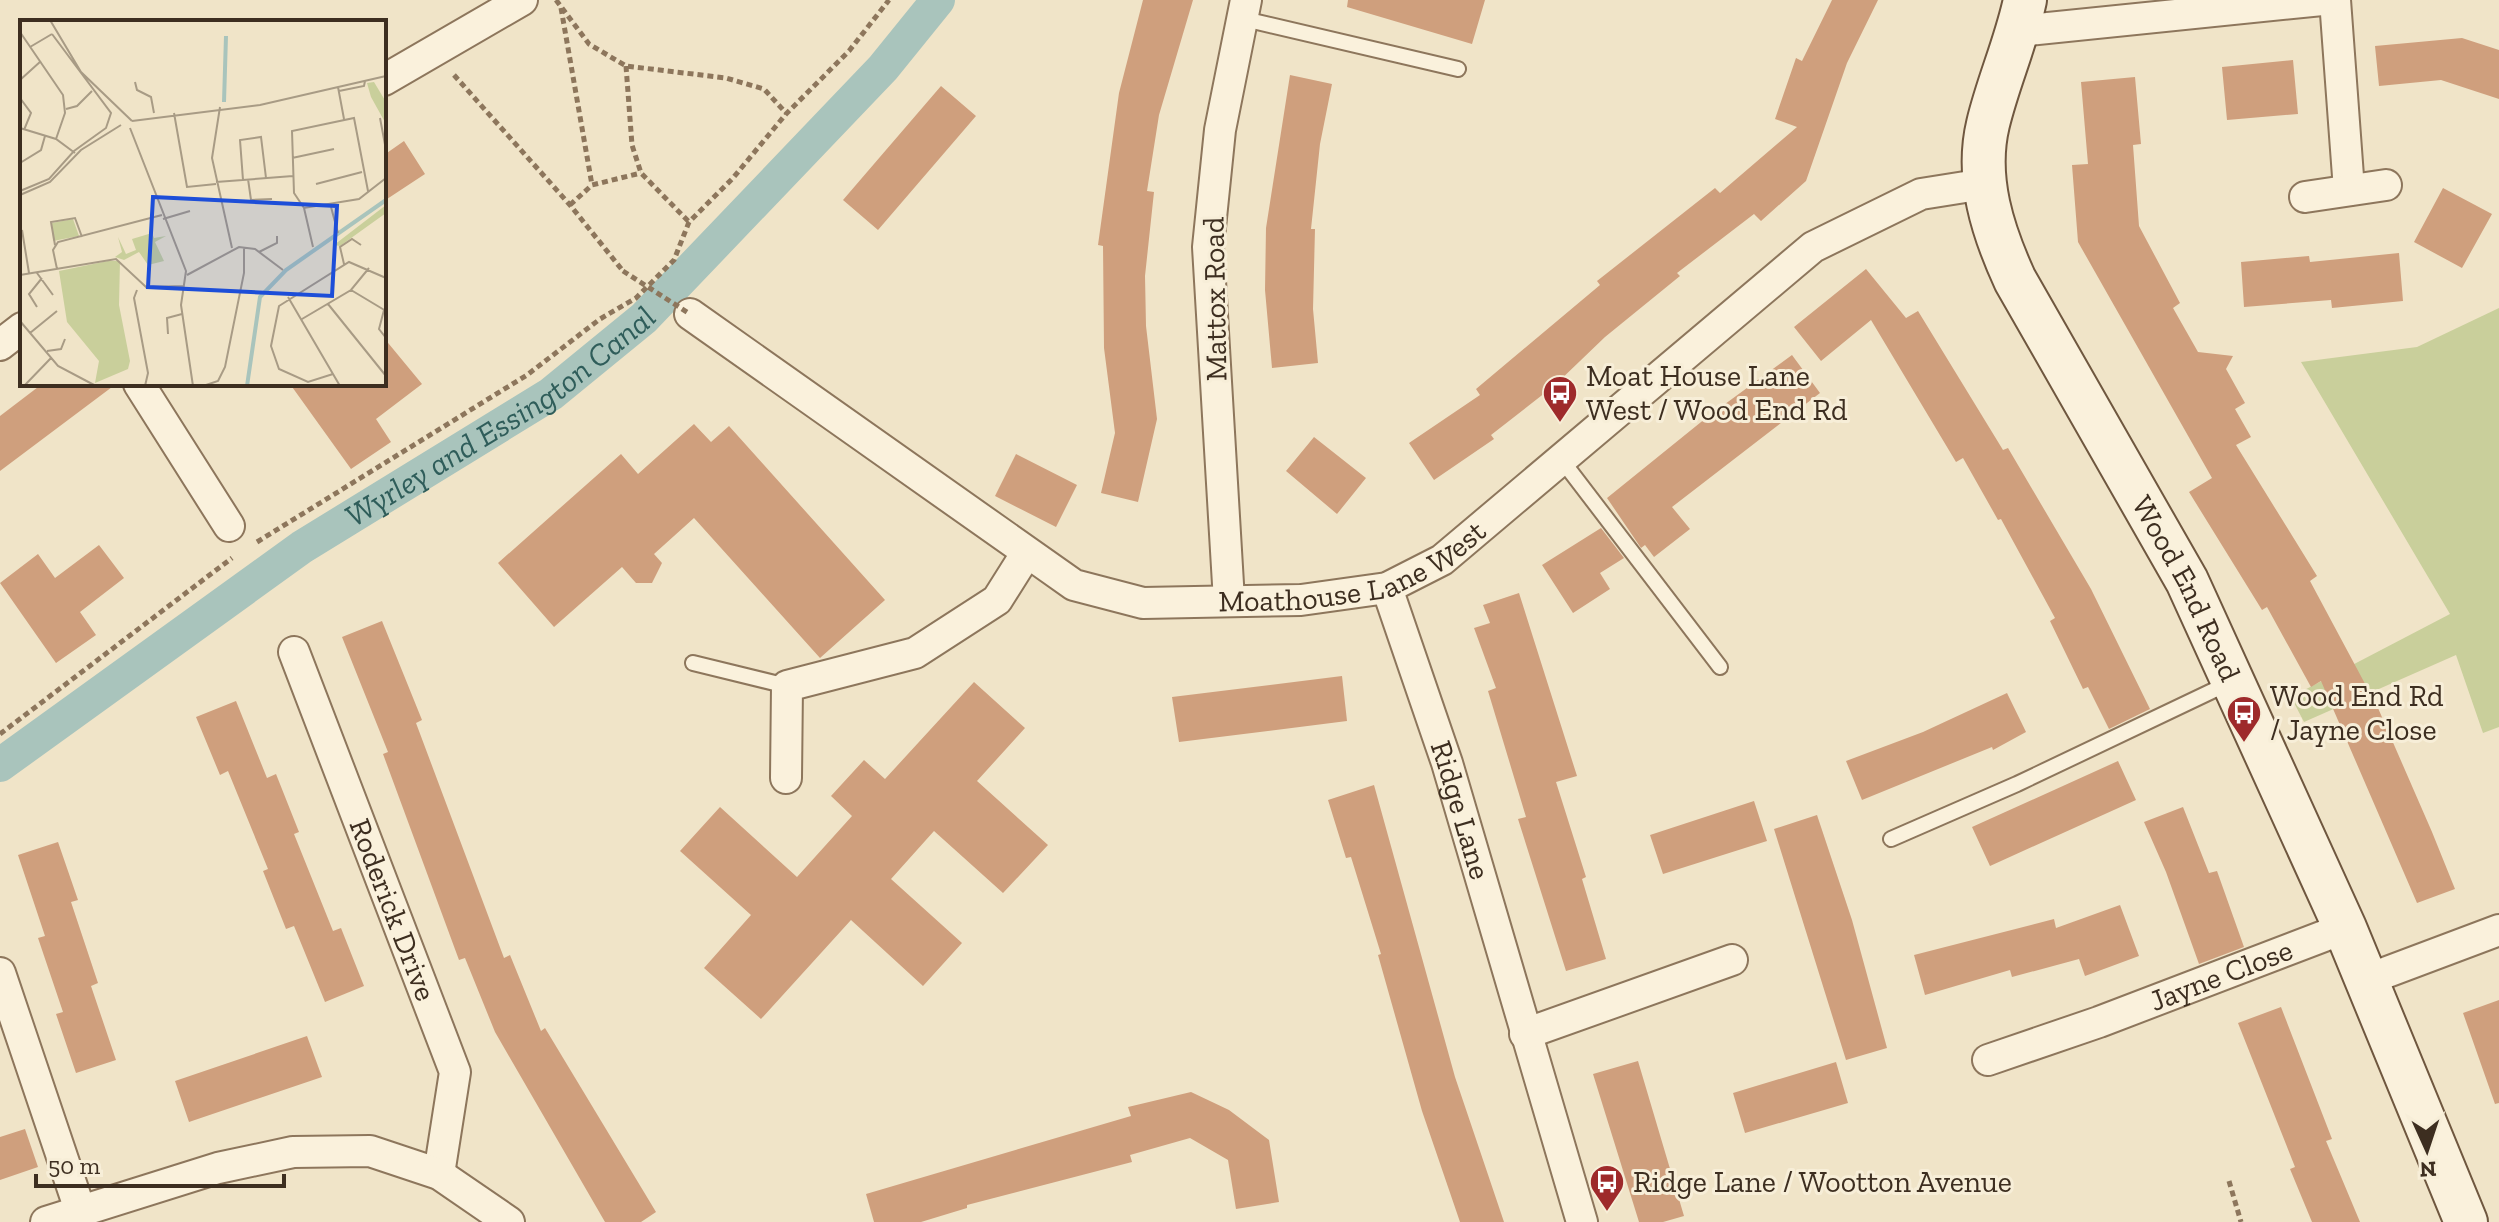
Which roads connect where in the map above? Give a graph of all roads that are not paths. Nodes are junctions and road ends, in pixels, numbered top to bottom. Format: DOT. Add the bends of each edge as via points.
graph roads {
  1 [pos="522,0"];
  2 [pos="2322,0"];
  3 [pos="2335,0"];
  4 [pos="1243,9"];
  5 [pos="2022,16"];
  6 [pos="1458,69"];
  7 [pos="386,79"];
  8 [pos="1984,184"];
  9 [pos="2386,185"];
  10 [pos="2349,190"];
  11 [pos="2305,197"];
  12 [pos="690,314"];
  13 [pos="20,330"];
  14 [pos="0,345"];
  15 [pos="140,386"];
  16 [pos="1561,459"];
  17 [pos="238,543"];
  18 [pos="1026,554"];
  19 [pos="1387,588"];
  20 [pos="1229,601"];
  21 [pos="294,652"];
  22 [pos="693,663"];
  23 [pos="1720,667"];
  24 [pos="2233,682"];
  25 [pos="787,686"];
  26 [pos="786,778"];
  27 [pos="1891,839"];
  28 [pos="2345,928"];
  29 [pos="2499,930"];
  30 [pos="1732,960"];
  31 [pos="0,973"];
  32 [pos="2366,980"];
  33 [pos="1525,1034"];
  34 [pos="1988,1060"];
  35 [pos="439,1174"];
  36 [pos="80,1210"];
  37 [pos="46,1222"];
  38 [pos="509,1222"];
  39 [pos="1582,1222"];
  40 [pos="2466,1222"];
  1 -- 7 [label="street"];
  2 -- 5 [label="street"];
  3 -- 10 [label="street"];
  4 -- 6 [label="lane"];
  4 -- 20 [label="street, Mattox Road" via="1220,130 1208,247"];
  5 -- 8 [label="street, Wood End Road" via="1987,127"];
  8 -- 16 [label="street, Moathouse Lane West" via="1921,194 1813,247"];
  8 -- 24 [label="street, Wood End Road" via="1998,243 2015,280 2187,581"];
  9 -- 10 [label="street"];
  10 -- 11 [label="street"];
  12 -- 18 [label="street, Moathouse Lane West"];
  13 -- 14 [label="street"];
  15 -- 17 [label="street"];
  16 -- 19 [label="street, Moathouse Lane West" via="1442,560"];
  16 -- 23 [label="lane"];
  18 -- 20 [label="street, Moathouse Lane West" via="1074,585 1143,603"];
  18 -- 25 [label="street" via="997,600 915,653"];
  19 -- 20 [label="street, Moathouse Lane West" via="1301,600"];
  19 -- 33 [label="street, Ridge Lane" via="1447,763"];
  21 -- 35 [label="street, Roderick Drive" via="455,1072"];
  22 -- 25 [label="lane"];
  24 -- 27 [label="lane"];
  24 -- 28 [label="street, Wood End Road"];
  25 -- 26 [label="street"];
  28 -- 32 [label="street, Wood End Road"];
  28 -- 34 [label="street, Jayne Close"];
  29 -- 32 [label="street"];
  30 -- 33 [label="street"];
  31 -- 36 [label="street"];
  32 -- 40 [label="street, Wood End Road"];
  33 -- 39 [label="street, Ridge Lane"];
  35 -- 36 [label="street" via="370,1151 293,1152 218,1168"];
  35 -- 38 [label="street"];
  36 -- 37 [label="street"];
}
